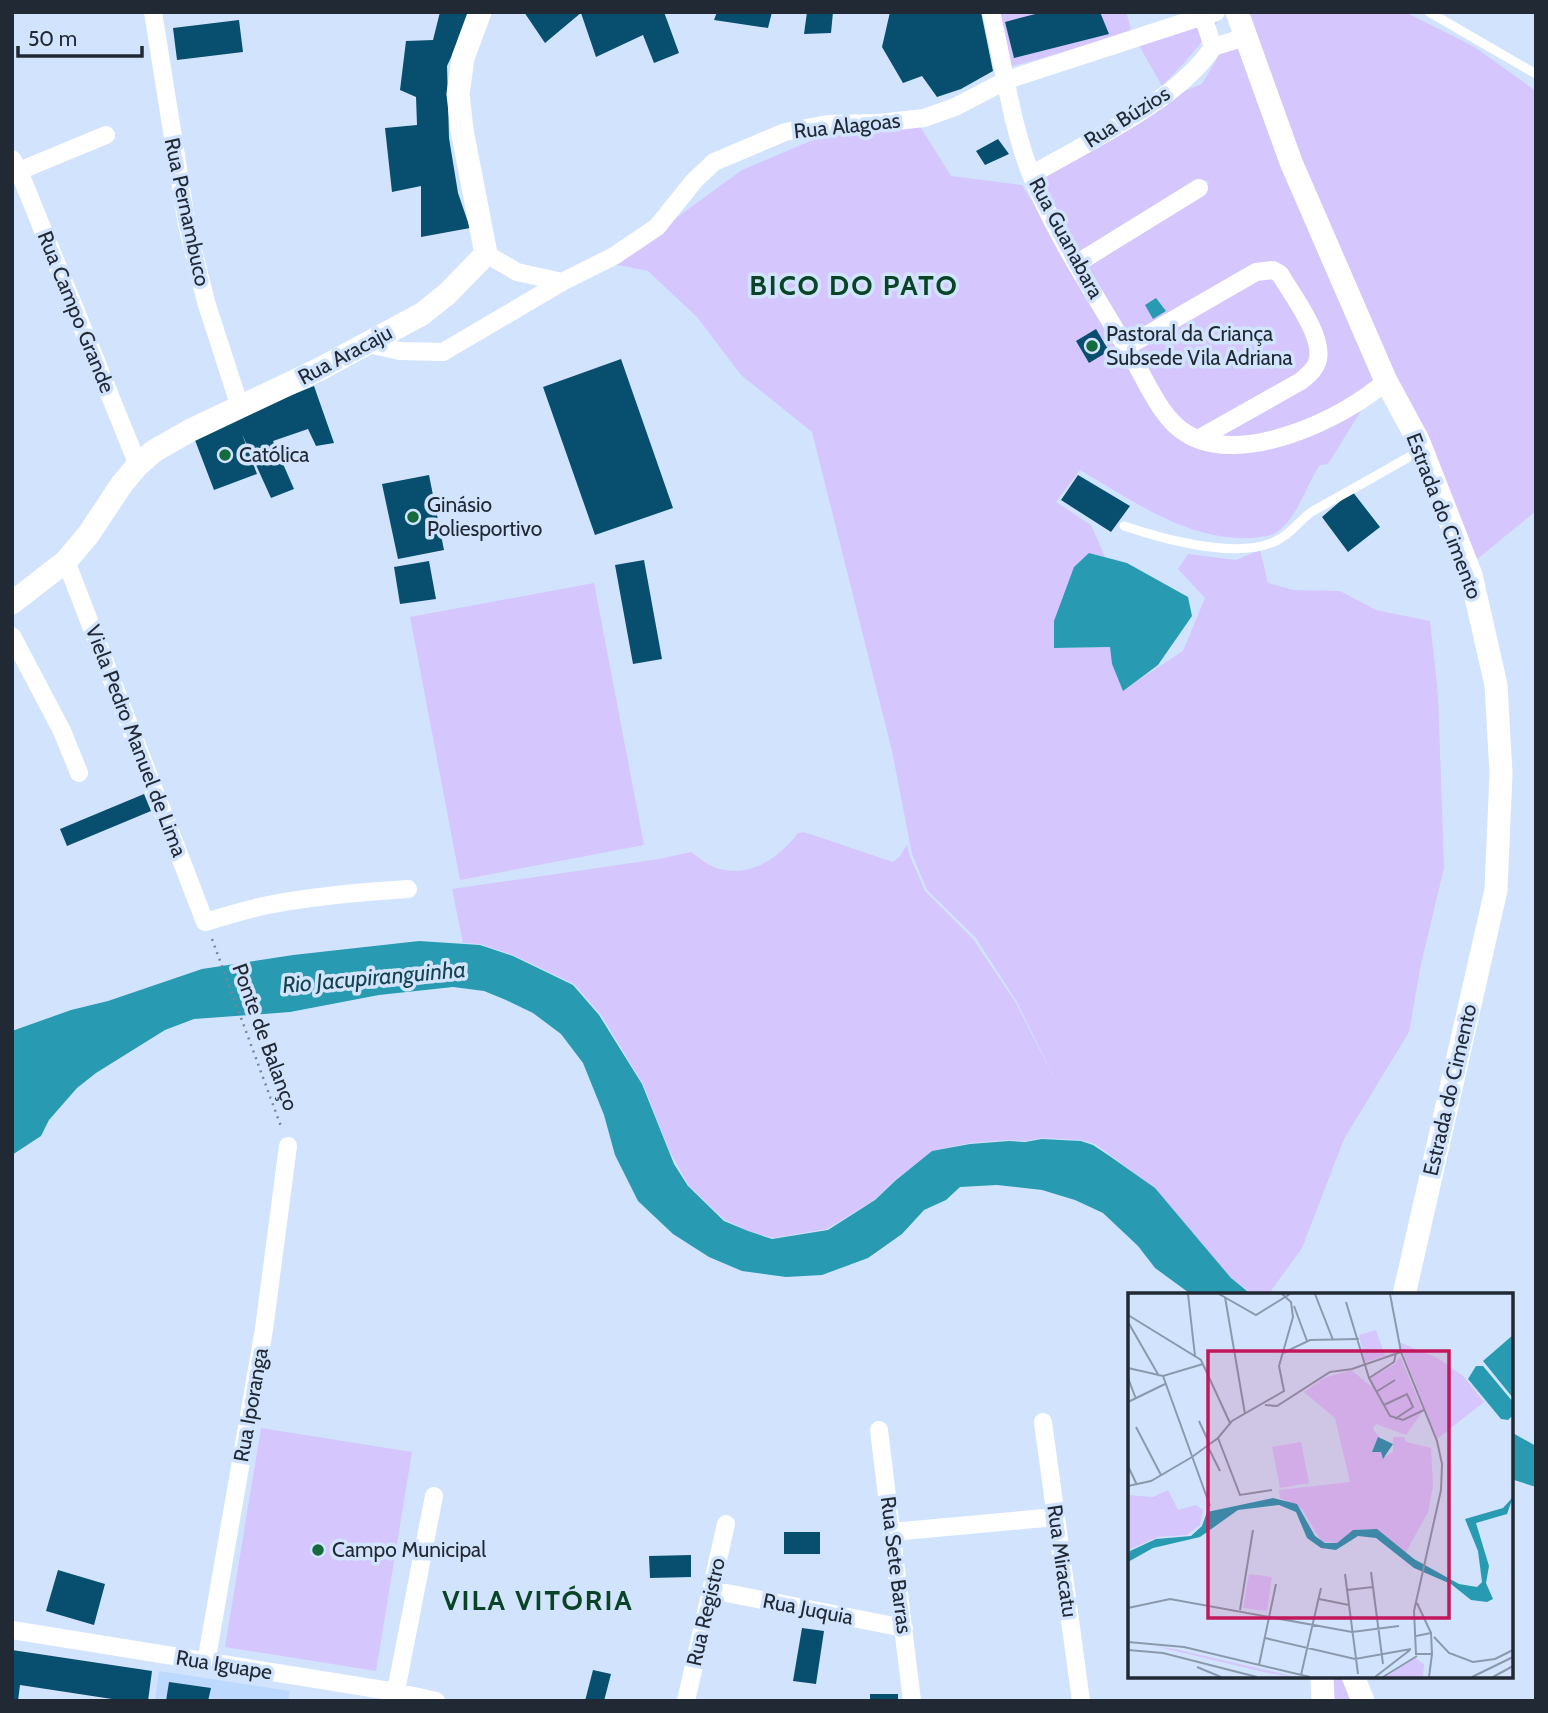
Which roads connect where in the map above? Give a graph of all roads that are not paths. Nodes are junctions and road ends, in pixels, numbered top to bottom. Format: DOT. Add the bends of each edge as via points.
graph roads {
  1 [pos="153,12"];
  2 [pos="991,12"];
  3 [pos="1237,12"];
  4 [pos="1429,12"];
  5 [pos="482,14"];
  6 [pos="1209,14"];
  7 [pos="1246,37"];
  8 [pos="1213,47"];
  9 [pos="1536,74"];
  10 [pos="1007,80"];
  11 [pos="106,135"];
  12 [pos="16,165"];
  13 [pos="1031,175"];
  14 [pos="1199,188"];
  15 [pos="486,254"];
  16 [pos="1076,264"];
  17 [pos="562,282"];
  18 [pos="368,344"];
  19 [pos="1126,347"];
  20 [pos="1386,381"];
  21 [pos="240,407"];
  22 [pos="1198,439"];
  23 [pos="1421,450"];
  24 [pos="138,465"];
  25 [pos="1124,526"];
  26 [pos="66,561"];
  27 [pos="12,603"];
  28 [pos="12,636"];
  29 [pos="79,773"];
  30 [pos="408,889"];
  31 [pos="288,1146"];
  32 [pos="1404,1293"];
  33 [pos="1043,1422"];
  34 [pos="879,1430"];
  35 [pos="435,1496"];
  36 [pos="1056,1517"];
  37 [pos="726,1524"];
  38 [pos="892,1532"];
  39 [pos="711,1590"];
  40 [pos="904,1628"];
  41 [pos="12,1630"];
  42 [pos="206,1663"];
  43 [pos="1322,1678"];
  44 [pos="1354,1678"];
  45 [pos="395,1697"];
  46 [pos="436,1701"];
  47 [pos="686,1701"];
  48 [pos="912,1701"];
  49 [pos="1081,1701"];
  50 [pos="1323,1701"];
  51 [pos="1363,1701"];
  1 -- 21 [label="street, Rua Pernambuco" via="187,225"];
  2 -- 10 [label="street, Rua Guanabara"];
  3 -- 7 [label="street, Estrada do Cimento"];
  4 -- 9 [label="lane"];
  5 -- 15 [label="street" via="463,58 458,94"];
  6 -- 8 [label="street"];
  6 -- 10 [label="street, Rua Alagoas"];
  7 -- 8 [label="street"];
  7 -- 20 [label="street, Estrada do Cimento" via="1291,162"];
  8 -- 13 [label="street, Rua Búzios" via="1174,88"];
  10 -- 13 [label="street, Rua Guanabara"];
  10 -- 17 [label="street, Rua Alagoas" via="924,118 828,124 785,132 740,150 714,162 657,226 614,256"];
  11 -- 12 [label="street"];
  12 -- 24 [label="street, Rua Campo Grande"];
  13 -- 16 [label="street, Rua Guanabara"];
  14 -- 16 [label="street"];
  15 -- 17 [label="street" via="517,272"];
  15 -- 18 [label="street, Rua Aracaju" via="422,314"];
  16 -- 19 [label="street, Rua Guanabara"];
  17 -- 18 [label="street, Rua Alagoas" via="443,352"];
  18 -- 21 [label="street, Rua Aracaju"];
  19 -- 22 [label="street, Rua Guanabara" via="1168,415"];
  19 -- 22 [label="street" via="1256,272 1280,274 1315,334 1318,360 1301,381"];
  20 -- 22 [label="street, Rua Guanabara" via="1343,411 1284,435 1230,446"];
  20 -- 23 [label="street, Estrada do Cimento"];
  21 -- 24 [label="street, Rua Aracaju" via="191,430"];
  23 -- 25 [label="lane" via="1310,513 1273,543 1234,548 1200,545"];
  23 -- 32 [label="street, Estrada do Cimento" via="1471,575 1489,647 1501,773 1496,890"];
  24 -- 26 [label="street, Rua Aracaju"];
  26 -- 27 [label="street, Rua Aracaju"];
  26 -- 30 [label="street, Viela Pedro Manuel de Lima" via="208,930 265,905"];
  28 -- 29 [label="street"];
  31 -- 42 [label="street, Rua Iporanga" via="264,1329"];
  33 -- 36 [label="street, Rua Miracatu"];
  34 -- 38 [label="street, Rua Sete Barras"];
  35 -- 45 [label="street"];
  36 -- 38 [label="street"];
  36 -- 49 [label="street, Rua Miracatu"];
  37 -- 39 [label="street, Rua Registro"];
  38 -- 40 [label="street, Rua Sete Barras"];
  39 -- 40 [label="street, Rua Juquia"];
  39 -- 47 [label="street, Rua Registro"];
  40 -- 48 [label="street, Rua Sete Barras"];
  41 -- 42 [label="street, Rua Iguape"];
  42 -- 45 [label="street, Rua Iguape"];
  43 -- 50 [label="street"];
  44 -- 51 [label="street"];
  45 -- 46 [label="street, Rua Iguape"];
}
